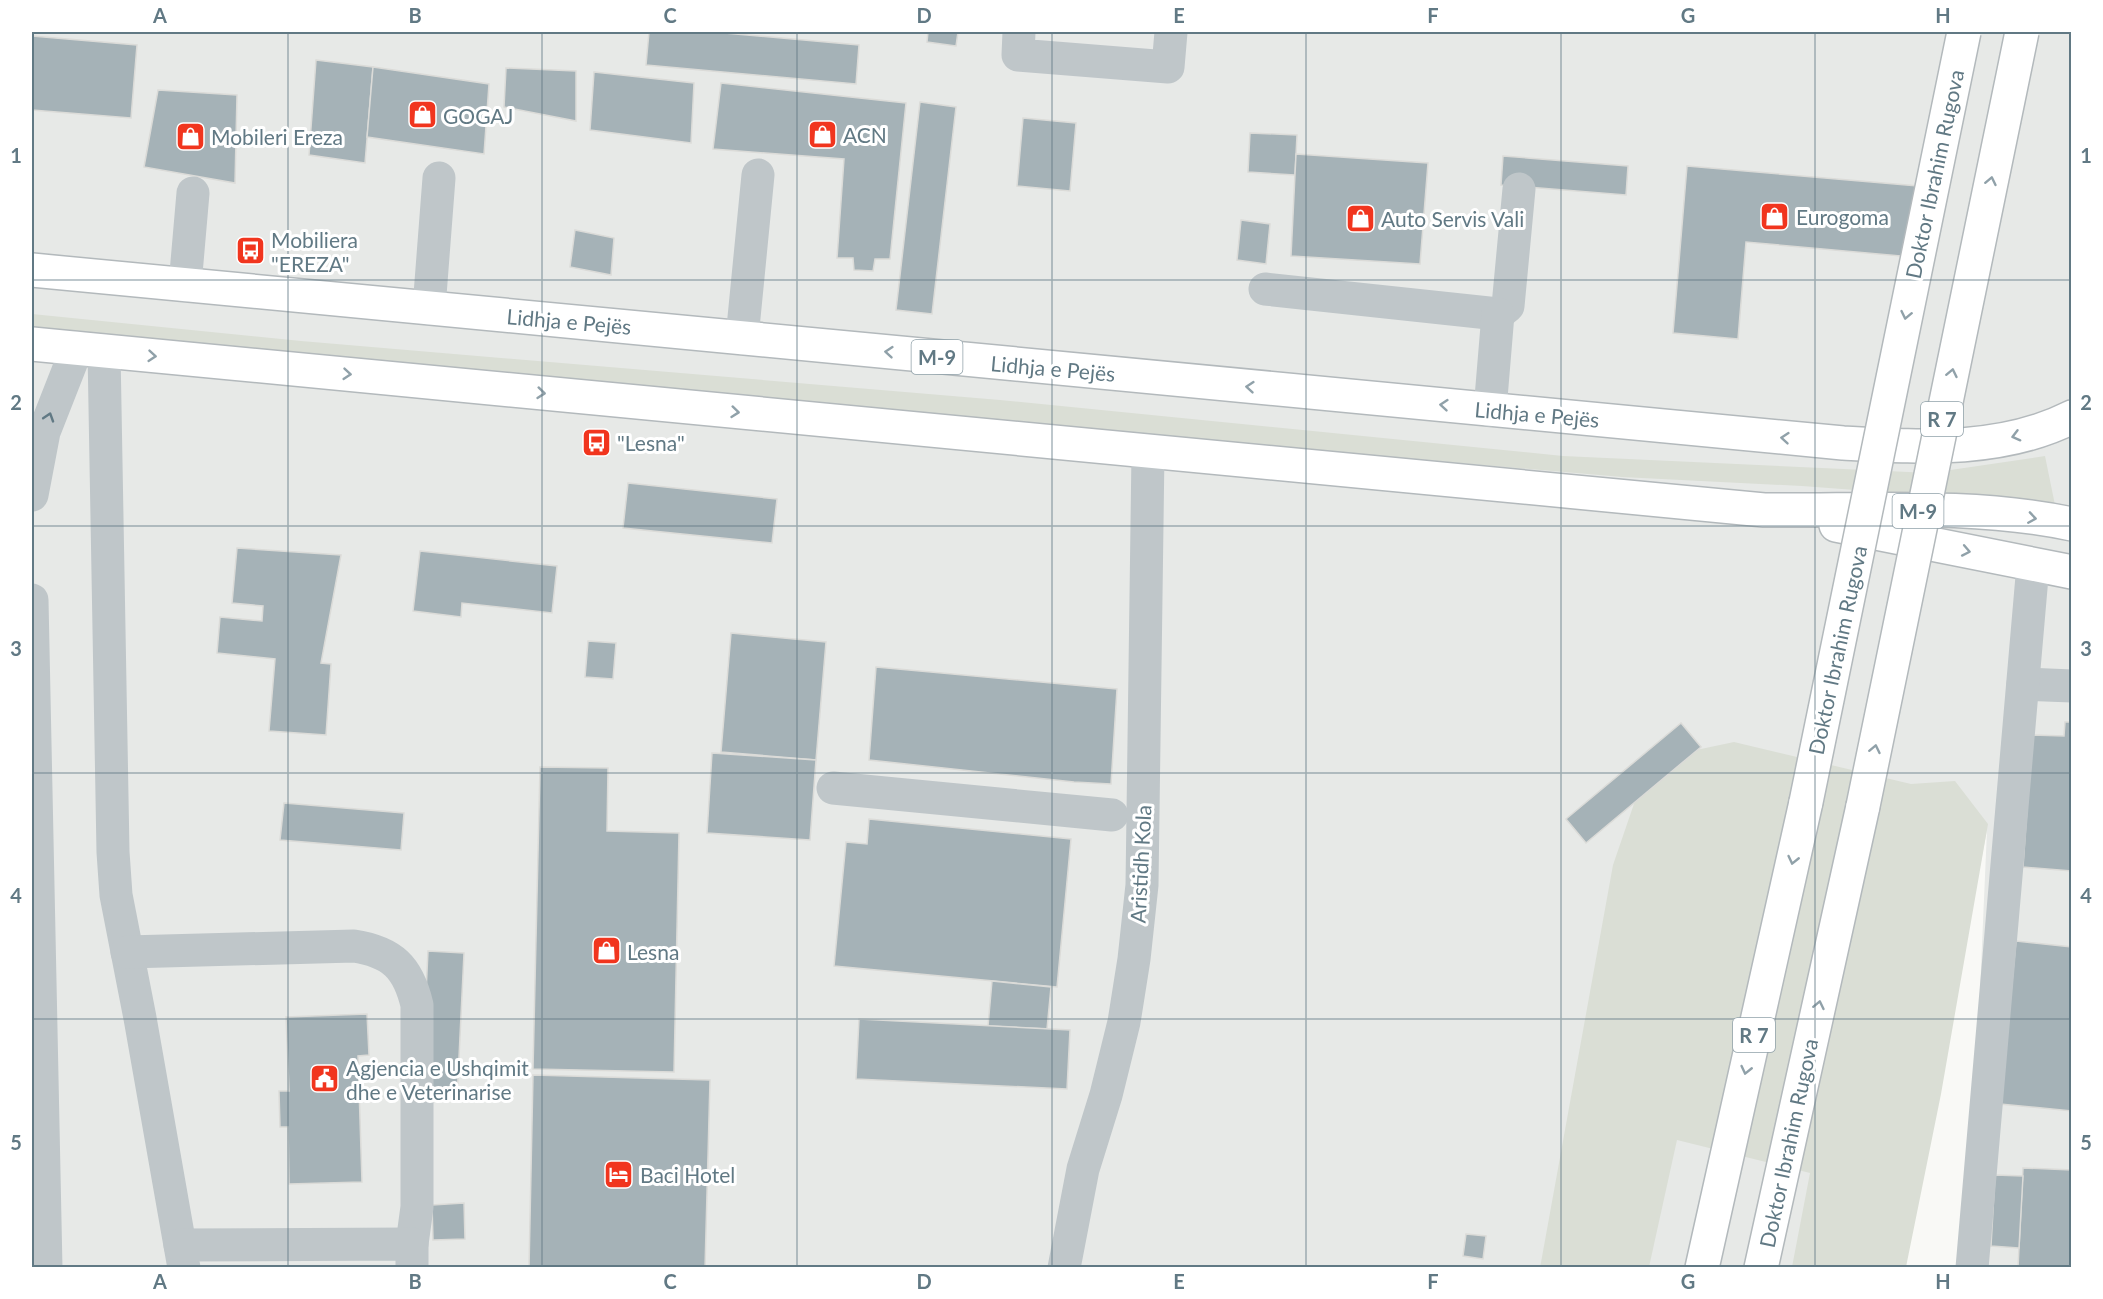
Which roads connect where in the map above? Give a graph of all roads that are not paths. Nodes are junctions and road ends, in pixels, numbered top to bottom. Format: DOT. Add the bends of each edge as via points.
graph roads {
  1 [pos="1019,32"];
  2 [pos="1170,32"];
  3 [pos="1964,32"];
  4 [pos="2022,32"];
  5 [pos="758,175"];
  6 [pos="439,178"];
  7 [pos="1519,189"];
  8 [pos="193,193"];
  9 [pos="32,270"];
  10 [pos="185,285"];
  11 [pos="1265,289"];
  12 [pos="429,308"];
  13 [pos="1498,314"];
  14 [pos="742,338"];
  15 [pos="32,344"];
  16 [pos="90,350"];
  17 [pos="1490,410"];
  18 [pos="2072,417"];
  19 [pos="1148,452"];
  20 [pos="32,495"];
  21 [pos="1764,510"];
  22 [pos="2072,524"];
  23 [pos="2033,566"];
  24 [pos="2072,572"];
  25 [pos="32,600"];
  26 [pos="2023,684"];
  27 [pos="2072,686"];
  28 [pos="833,788"];
  29 [pos="1112,815"];
  30 [pos="127,952"];
  31 [pos="182,1256"];
  32 [pos="412,1256"];
  33 [pos="45,1268"];
  34 [pos="1064,1268"];
  35 [pos="1702,1268"];
  36 [pos="1761,1268"];
  37 [pos="1972,1268"];
  1 -- 2 [label="street" via="1018,55 1168,67"];
  3 -- 35 [label="highway, Doktor Ibrahim Rugova / R 7, one-way, bridge" via="1806,802"];
  36 -- 4 [label="highway, Doktor Ibrahim Rugova / R 7, one-way, bridge" via="1863,806"];
  5 -- 14 [label="street"];
  6 -- 12 [label="street"];
  7 -- 13 [label="street" via="1508,306"];
  8 -- 10 [label="street"];
  9 -- 10 [label="highway, Lidhja e Pejës / M-9"];
  10 -- 12 [label="highway, Lidhja e Pejës / M-9"];
  11 -- 13 [label="street"];
  12 -- 14 [label="highway, Lidhja e Pejës / M-9"];
  13 -- 17 [label="street"];
  17 -- 14 [label="highway, Lidhja e Pejës / M-9, one-way"];
  15 -- 16 [label="highway, M-9"];
  16 -- 19 [label="highway, M-9, one-way"];
  20 -- 16 [label="street, one-way" via="44,432"];
  16 -- 30 [label="street" via="113,852"];
  18 -- 17 [label="highway, Lidhja e Pejës / M-9, one-way" via="2013,438 1910,447"];
  19 -- 21 [label="highway, M-9"];
  19 -- 34 [label="street, Aristidh Kola" via="1139,916 1124,1022 1083,1169"];
  21 -- 22 [label="highway, M-9, one-way" via="1964,511"];
  21 -- 23 [label="highway, one-way"];
  23 -- 24 [label="highway"];
  23 -- 26 [label="street"];
  25 -- 33 [label="street"];
  26 -- 27 [label="street"];
  26 -- 37 [label="street"];
  28 -- 29 [label="street"];
  30 -- 31 [label="street"];
  30 -- 32 [label="street" via="354,946 369,948 398,964 408,976 417,1005 417,1207"];
  31 -- 32 [label="street"];
}
